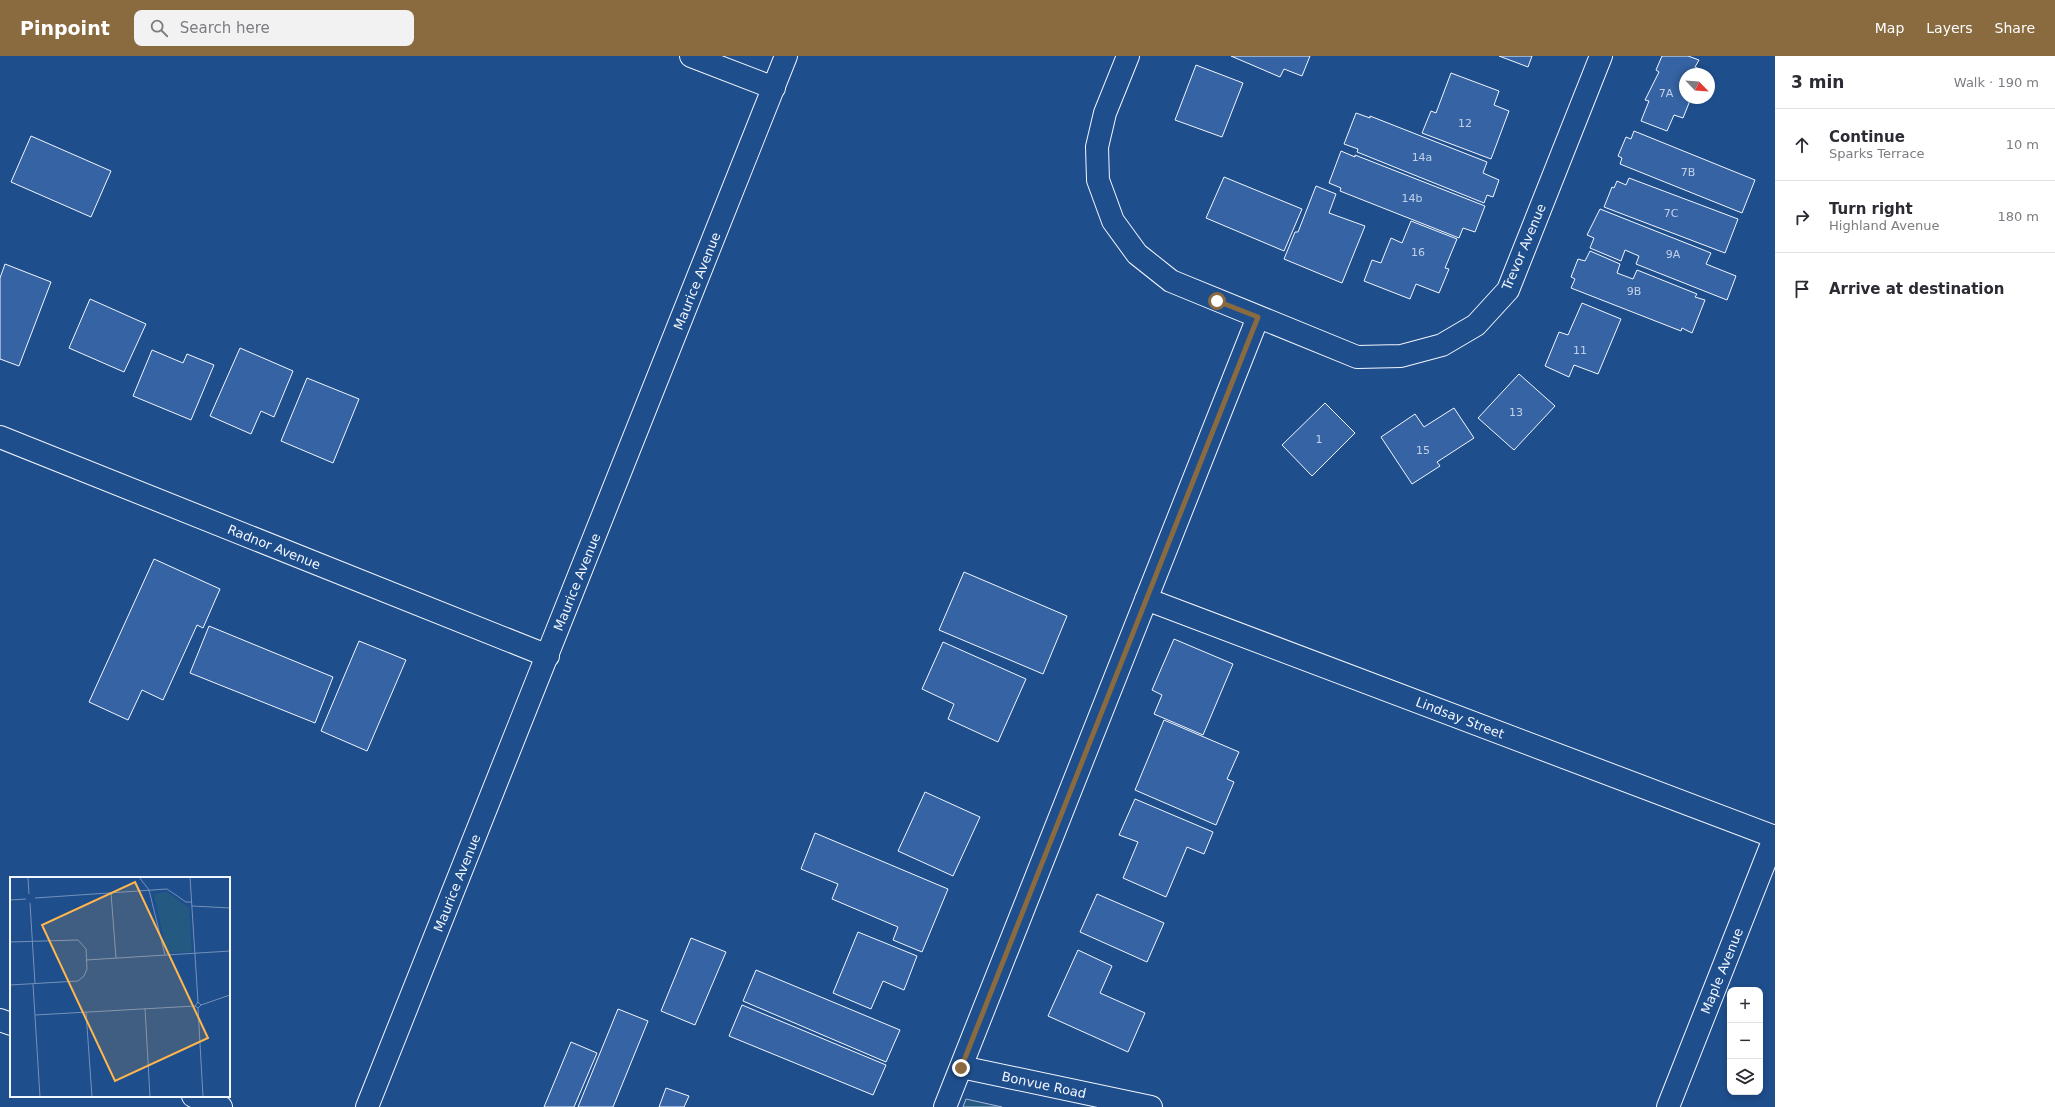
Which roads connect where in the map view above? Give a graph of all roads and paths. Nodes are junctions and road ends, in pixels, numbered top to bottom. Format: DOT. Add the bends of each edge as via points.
graph roads {
  1 [pos="692,56"];
  2 [pos="786,56"];
  3 [pos="1128,56"];
  4 [pos="1601,56"];
  5 [pos="774,88"];
  6 [pos="1258,317"];
  7 [pos="0,437"];
  8 [pos="1146,599"];
  9 [pos="548,656"];
  10 [pos="1775,836"];
  11 [pos="0,1020"];
  12 [pos="10,1024"];
  13 [pos="961,1068"];
  14 [pos="196,1097"];
  15 [pos="1669,1106"];
  16 [pos="221,1107"];
  17 [pos="367,1107"];
  18 [pos="945,1107"];
  19 [pos="1151,1107"];
  1 -- 5 [label="street"];
  2 -- 5 [label="street, Maurice Avenue"];
  3 -- 6 [label="street, Trevor Avenue" via="1105,113 1097,147 1098,180 1113,221 1137,254 1171,281"];
  4 -- 6 [label="street, Trevor Avenue" via="1508,290 1476,325 1442,345 1401,356 1358,357"];
  5 -- 9 [label="street, Maurice Avenue"];
  6 -- 8 [label="street"];
  7 -- 9 [label="street, Radnor Avenue"];
  8 -- 10 [label="street, Lindsay Street"];
  8 -- 13 [label="street"];
  9 -- 17 [label="street, Maurice Avenue"];
  10 -- 15 [label="street, Maple Avenue"];
  11 -- 12 [label="street"];
  13 -- 18 [label="street"];
  13 -- 19 [label="street, Bonvue Road"];
  14 -- 16 [label="street"];
}
